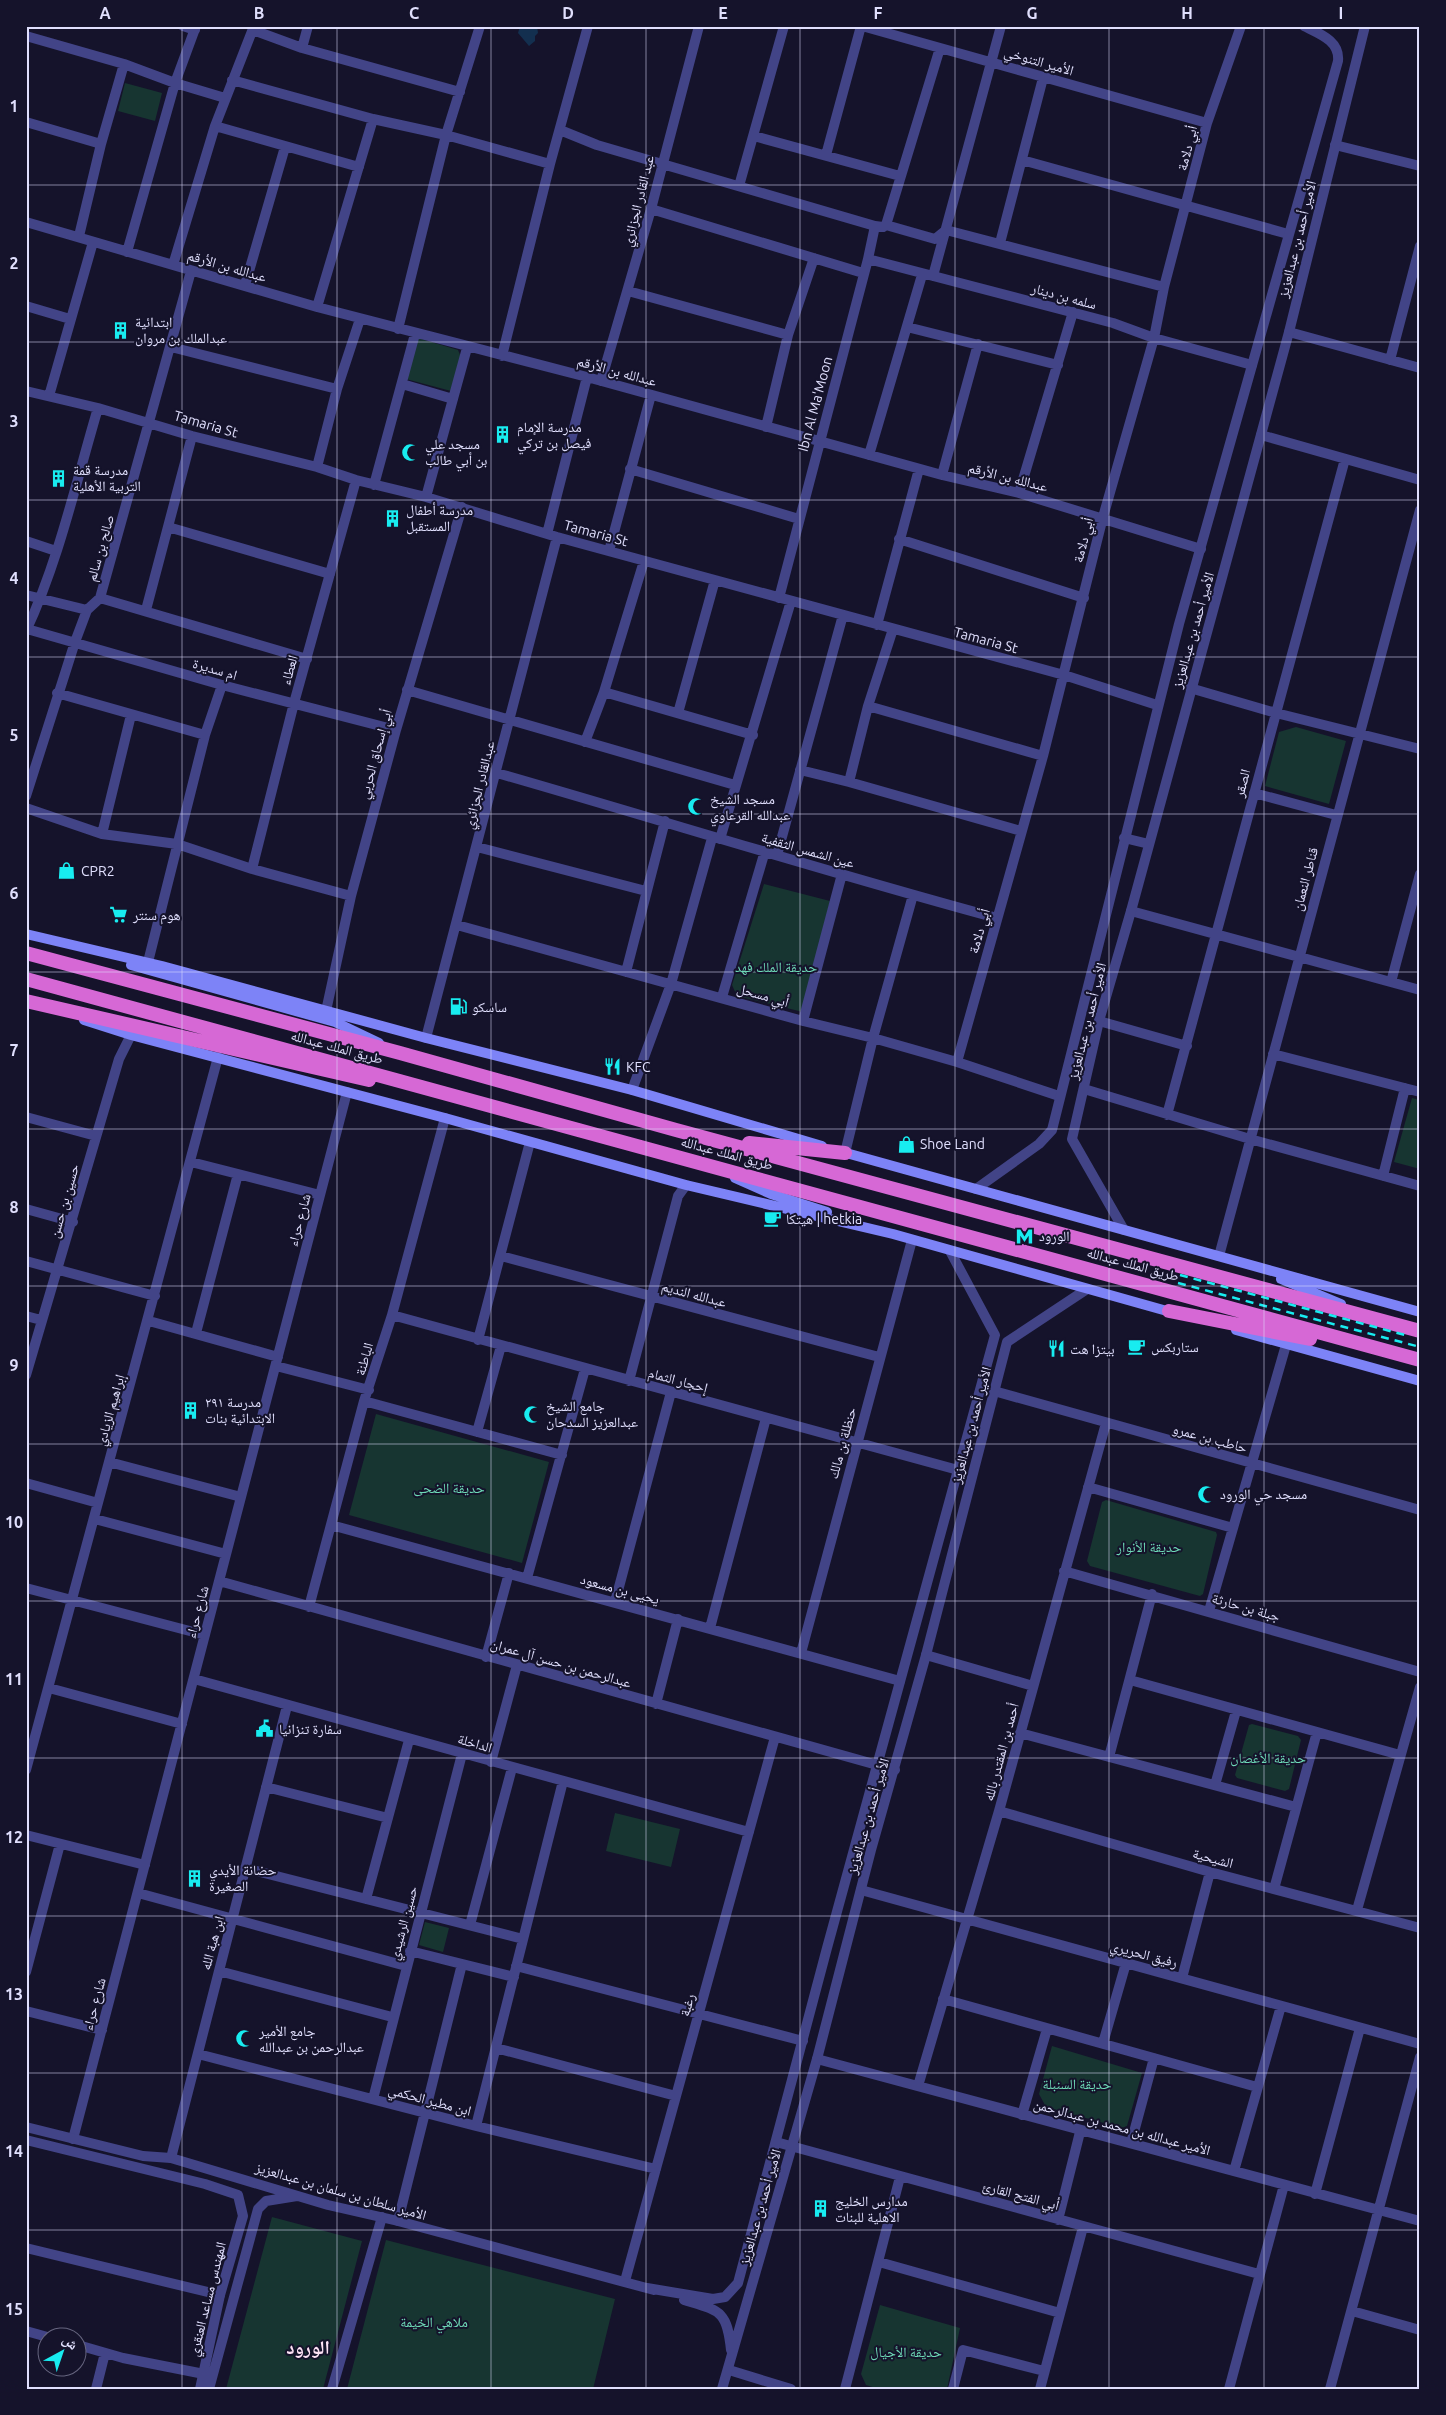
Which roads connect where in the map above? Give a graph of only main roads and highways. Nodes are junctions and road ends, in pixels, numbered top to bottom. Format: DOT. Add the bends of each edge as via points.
graph roads {
  1 [pos="26,934"];
  2 [pos="26,953"];
  3 [pos="26,979"];
  4 [pos="26,1002"];
  5 [pos="400,1053"];
  6 [pos="439,1091"];
  7 [pos="676,1130"];
  8 [pos="845,1153"];
  9 [pos="705,1164"];
  10 [pos="893,1234"];
  11 [pos="1244,1264"];
  12 [pos="1169,1311"];
  13 [pos="1420,1312"];
  14 [pos="1367,1316"];
  15 [pos="1420,1331"];
  16 [pos="1367,1345"];
  17 [pos="1420,1360"];
  18 [pos="1420,1381"];
  1 -- 5 [label="main road" via="335,1022"];
  1 -- 8 [label="main road" via="148,962 632,1090"];
  2 -- 5 [label="highway, طريق الملك عبدالله"];
  3 -- 6 [label="highway, طريق الملك عبدالله"];
  4 -- 6 [label="highway" via="355,1078"];
  4 -- 10 [label="main road" via="131,1035 686,1184"];
  5 -- 7 [label="highway, طريق الملك عبدالله"];
  6 -- 9 [label="highway, طريق الملك عبدالله"];
  7 -- 8 [label="highway" via="756,1144"];
  7 -- 14 [label="highway, طريق الملك عبدالله"];
  8 -- 11 [label="main road"];
  9 -- 10 [label="main road" via="771,1194"];
  9 -- 16 [label="highway, طريق الملك عبدالله"];
  10 -- 12 [label="main road"];
  11 -- 13 [label="main road"];
  11 -- 14 [label="main road"];
  12 -- 16 [label="highway" via="1328,1343"];
  12 -- 18 [label="main road"];
  14 -- 15 [label="highway, طريق الملك عبدالله"];
  16 -- 17 [label="highway, طريق الملك عبدالله"];
}
